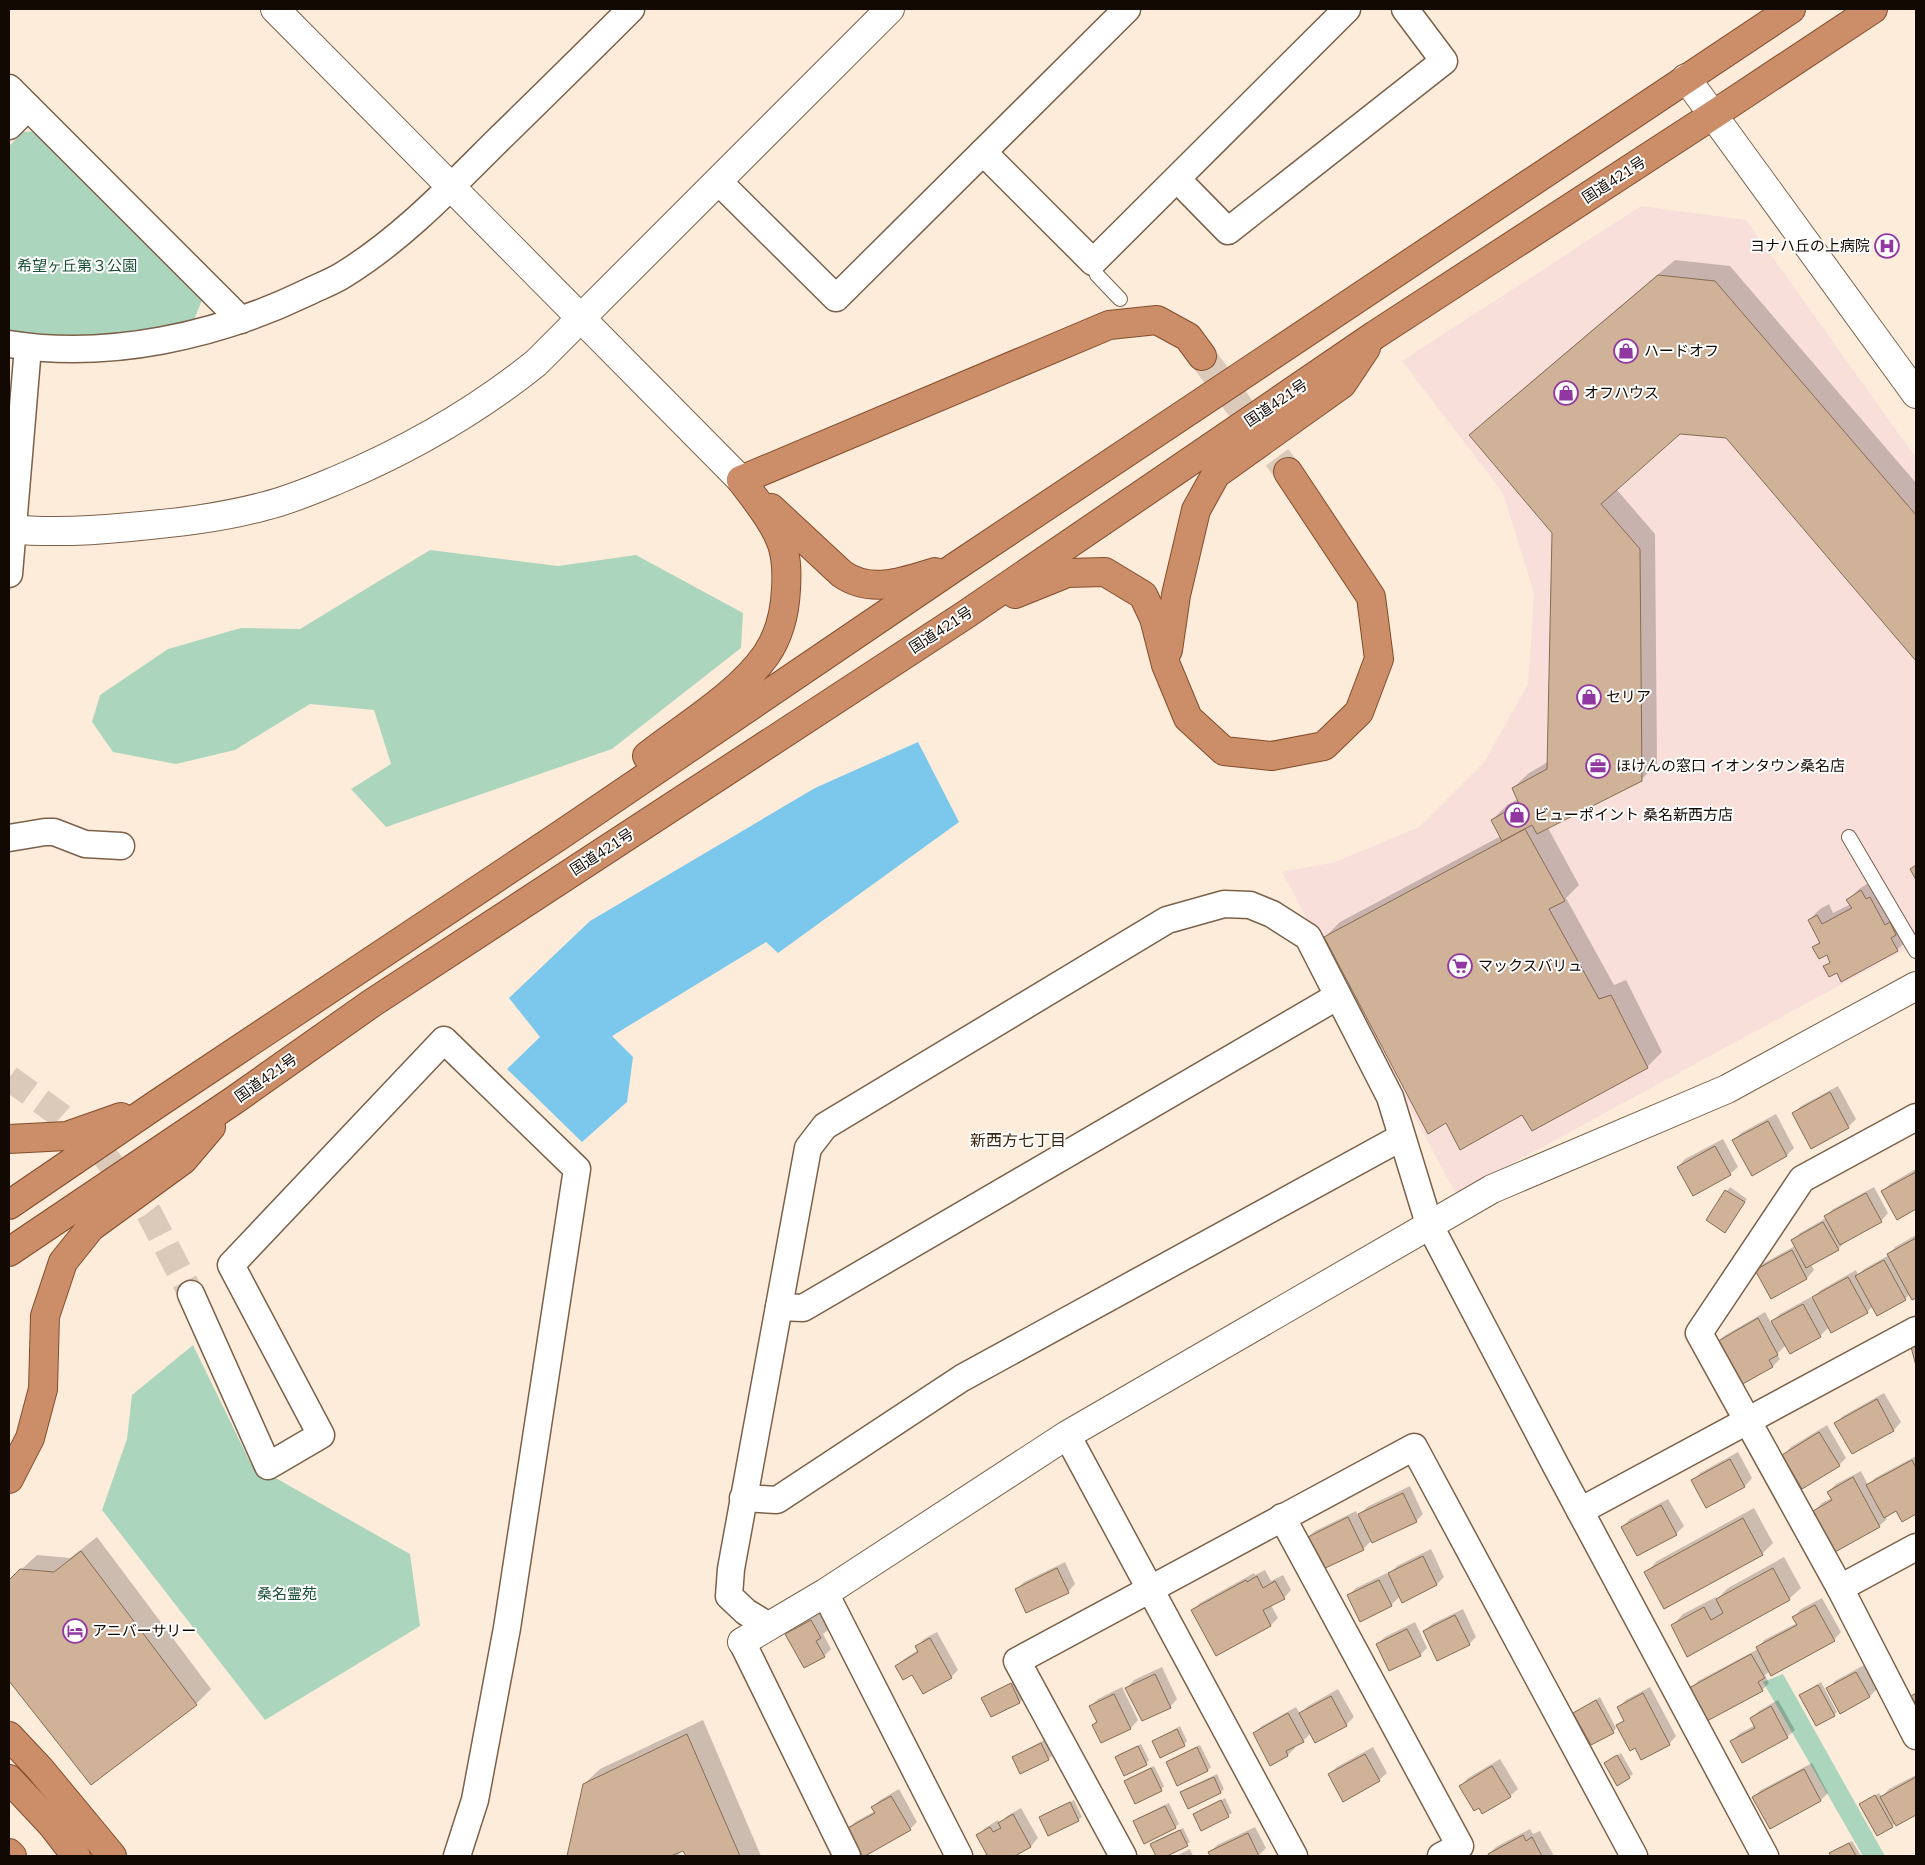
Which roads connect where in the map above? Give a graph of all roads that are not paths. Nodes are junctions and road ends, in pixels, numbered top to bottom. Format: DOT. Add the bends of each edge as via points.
graph roads {
  1 [pos="275,9"];
  2 [pos="890,9"];
  3 [pos="1127,9"];
  4 [pos="1347,9"];
  5 [pos="1405,9"];
  6 [pos="1791,9"];
  7 [pos="1873,9"];
  8 [pos="626,10"];
  9 [pos="1686,78"];
  10 [pos="9,88"];
  11 [pos="28,107"];
  12 [pos="1713,115"];
  13 [pos="9,126"];
  14 [pos="983,152"];
  15 [pos="1178,180"];
  16 [pos="718,181"];
  17 [pos="451,187"];
  18 [pos="1093,262"];
  19 [pos="1120,299"];
  20 [pos="582,319"];
  21 [pos="241,320"];
  22 [pos="1375,335"];
  23 [pos="18,346"];
  24 [pos="1202,356"];
  25 [pos="1916,394"];
  26 [pos="1288,472"];
  27 [pos="741,480"];
  28 [pos="11,529"];
  29 [pos="958,565"];
  30 [pos="9,574"];
  31 [pos="965,615"];
  32 [pos="1166,665"];
  33 [pos="562,834"];
  34 [pos="1849,837"];
  35 [pos="9,838"];
  36 [pos="121,846"];
  37 [pos="1916,951"];
  38 [pos="1916,986"];
  39 [pos="1338,996"];
  40 [pos="233,1101"];
  41 [pos="157,1104"];
  42 [pos="1916,1117"];
  43 [pos="1402,1137"];
  44 [pos="9,1139"];
  45 [pos="9,1205"];
  46 [pos="1429,1224"];
  47 [pos="9,1252"];
  48 [pos="191,1294"];
  49 [pos="779,1307"];
  50 [pos="1916,1330"];
  51 [pos="1746,1421"];
  52 [pos="1067,1435"];
  53 [pos="9,1479"];
  54 [pos="743,1498"];
  55 [pos="1580,1511"];
  56 [pos="1282,1517"];
  57 [pos="1916,1546"];
  58 [pos="1840,1588"];
  59 [pos="1151,1590"];
  60 [pos="825,1594"];
  61 [pos="769,1626"];
  62 [pos="742,1642"];
  63 [pos="9,1736"];
  64 [pos="1916,1736"];
  65 [pos="9,1778"];
  66 [pos="9,1853"];
  67 [pos="12,1856"];
  68 [pos="76,1856"];
  69 [pos="112,1856"];
  70 [pos="457,1856"];
  71 [pos="847,1856"];
  72 [pos="959,1856"];
  73 [pos="1123,1856"];
  74 [pos="1294,1856"];
  75 [pos="1441,1856"];
  76 [pos="1634,1856"];
  77 [pos="1766,1856"];
  1 -- 17 [label="street"];
  2 -- 16 [label="street"];
  3 -- 14 [label="street"];
  4 -- 15 [label="street"];
  5 -- 15 [label="street" via="1444,61 1228,230"];
  6 -- 9 [label="highway"];
  7 -- 12 [label="highway, 国道421号"];
  8 -- 17 [label="street"];
  9 -- 12 [label="street"];
  9 -- 29 [label="highway"];
  10 -- 11 [label="street"];
  11 -- 13 [label="street"];
  11 -- 21 [label="street"];
  12 -- 22 [label="highway, 国道421号"];
  12 -- 25 [label="street"];
  14 -- 16 [label="street" via="836,298"];
  14 -- 18 [label="street"];
  15 -- 18 [label="street"];
  16 -- 20 [label="street"];
  17 -- 20 [label="street"];
  17 -- 21 [label="street" via="399,234 343,276"];
  18 -- 19 [label="lane" via="1097,275"];
  20 -- 27 [label="street"];
  20 -- 28 [label="street" via="536,363 468,412 380,461 312,490 266,506 184,522 61,531"];
  21 -- 23 [label="street" via="196,334 116,346 84,349"];
  22 -- 31 [label="highway, 国道421号"];
  22 -- 32 [label="highway" via="1342,384 1216,474 1196,510 1176,595"];
  23 -- 28 [label="street"];
  24 -- 27 [label="highway" via="1188,337 1157,320 1109,325"];
  26 -- 32 [label="highway" via="1371,597 1380,659 1359,712 1324,746 1272,756 1224,751 1188,718"];
  27 -- 29 [label="highway" via="852,582 867,586 886,585"];
  27 -- 33 [label="highway" via="770,520 786,558 785,598 776,636 749,675 710,710 637,764"];
  28 -- 30 [label="street"];
  29 -- 33 [label="highway"];
  31 -- 32 [label="highway" via="1067,573 1105,572 1142,595 1154,618"];
  31 -- 40 [label="highway, 国道421号" via="372,1003"];
  33 -- 41 [label="highway"];
  34 -- 37 [label="lane"];
  35 -- 36 [label="street" via="54,832 85,844"];
  38 -- 46 [label="street" via="1727,1089 1492,1189"];
  39 -- 43 [label="street" via="1390,1097"];
  39 -- 49 [label="street" via="804,1308"];
  39 -- 49 [label="street" via="1308,938 1272,914 1250,905 1224,904 1167,920 825,1126 808,1148"];
  40 -- 47 [label="highway, 国道421号"];
  40 -- 53 [label="highway" via="183,1160 91,1227 63,1262 45,1316 43,1389 30,1438"];
  41 -- 44 [label="highway" via="67,1136"];
  41 -- 45 [label="highway"];
  42 -- 51 [label="street" via="1802,1179 1699,1333"];
  43 -- 46 [label="street"];
  43 -- 54 [label="street" via="962,1378 777,1500"];
  46 -- 52 [label="street"];
  46 -- 55 [label="street"];
  48 -- 70 [label="street" via="268,1466 321,1435 231,1265 444,1040 577,1169 506,1628 475,1800"];
  49 -- 54 [label="street"];
  50 -- 51 [label="street"];
  51 -- 55 [label="street"];
  51 -- 58 [label="street"];
  52 -- 59 [label="street"];
  52 -- 60 [label="street"];
  54 -- 61 [label="street" via="729,1596 746,1612"];
  55 -- 77 [label="street"];
  56 -- 59 [label="street"];
  56 -- 75 [label="street" via="1460,1846"];
  56 -- 76 [label="street" via="1414,1447"];
  57 -- 58 [label="street"];
  58 -- 64 [label="street"];
  59 -- 73 [label="street" via="1018,1661"];
  59 -- 74 [label="street"];
  60 -- 61 [label="street"];
  60 -- 72 [label="street"];
  61 -- 62 [label="street"];
  62 -- 71 [label="street"];
  63 -- 69 [label="highway"];
  65 -- 68 [label="highway"];
  66 -- 67 [label="highway"];
}
